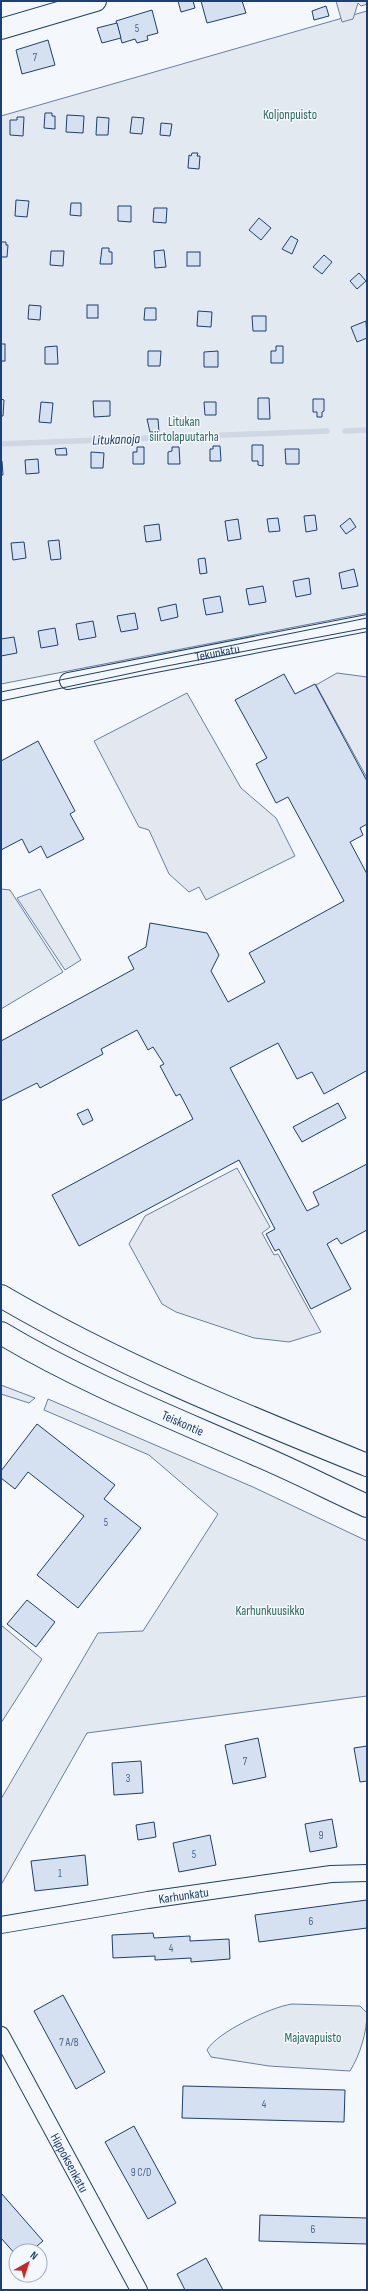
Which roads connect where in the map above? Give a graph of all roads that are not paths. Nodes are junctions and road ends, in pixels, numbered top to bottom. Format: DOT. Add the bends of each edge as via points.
graph roads {
  1 [pos="96,1"];
  2 [pos="1,29"];
  3 [pos="367,623"];
  4 [pos="68,681"];
  5 [pos="1,1296"];
  6 [pos="1,1333"];
  7 [pos="363,1462"];
  8 [pos="367,1506"];
  9 [pos="367,1873"];
  10 [pos="1,1925"];
  11 [pos="1,2035"];
  12 [pos="139,2290"];
  1 -- 2 [label="street"];
  3 -- 4 [label="street, Tekunkatu"];
  5 -- 7 [label="highway" via="92,1347 165,1382 269,1427"];
  6 -- 8 [label="highway, Teiskontie" via="66,1368 146,1406"];
  9 -- 10 [label="street, Karhunkatu" via="331,1874 148,1900"];
  11 -- 12 [label="street, Hippoksenkatu"];
}
